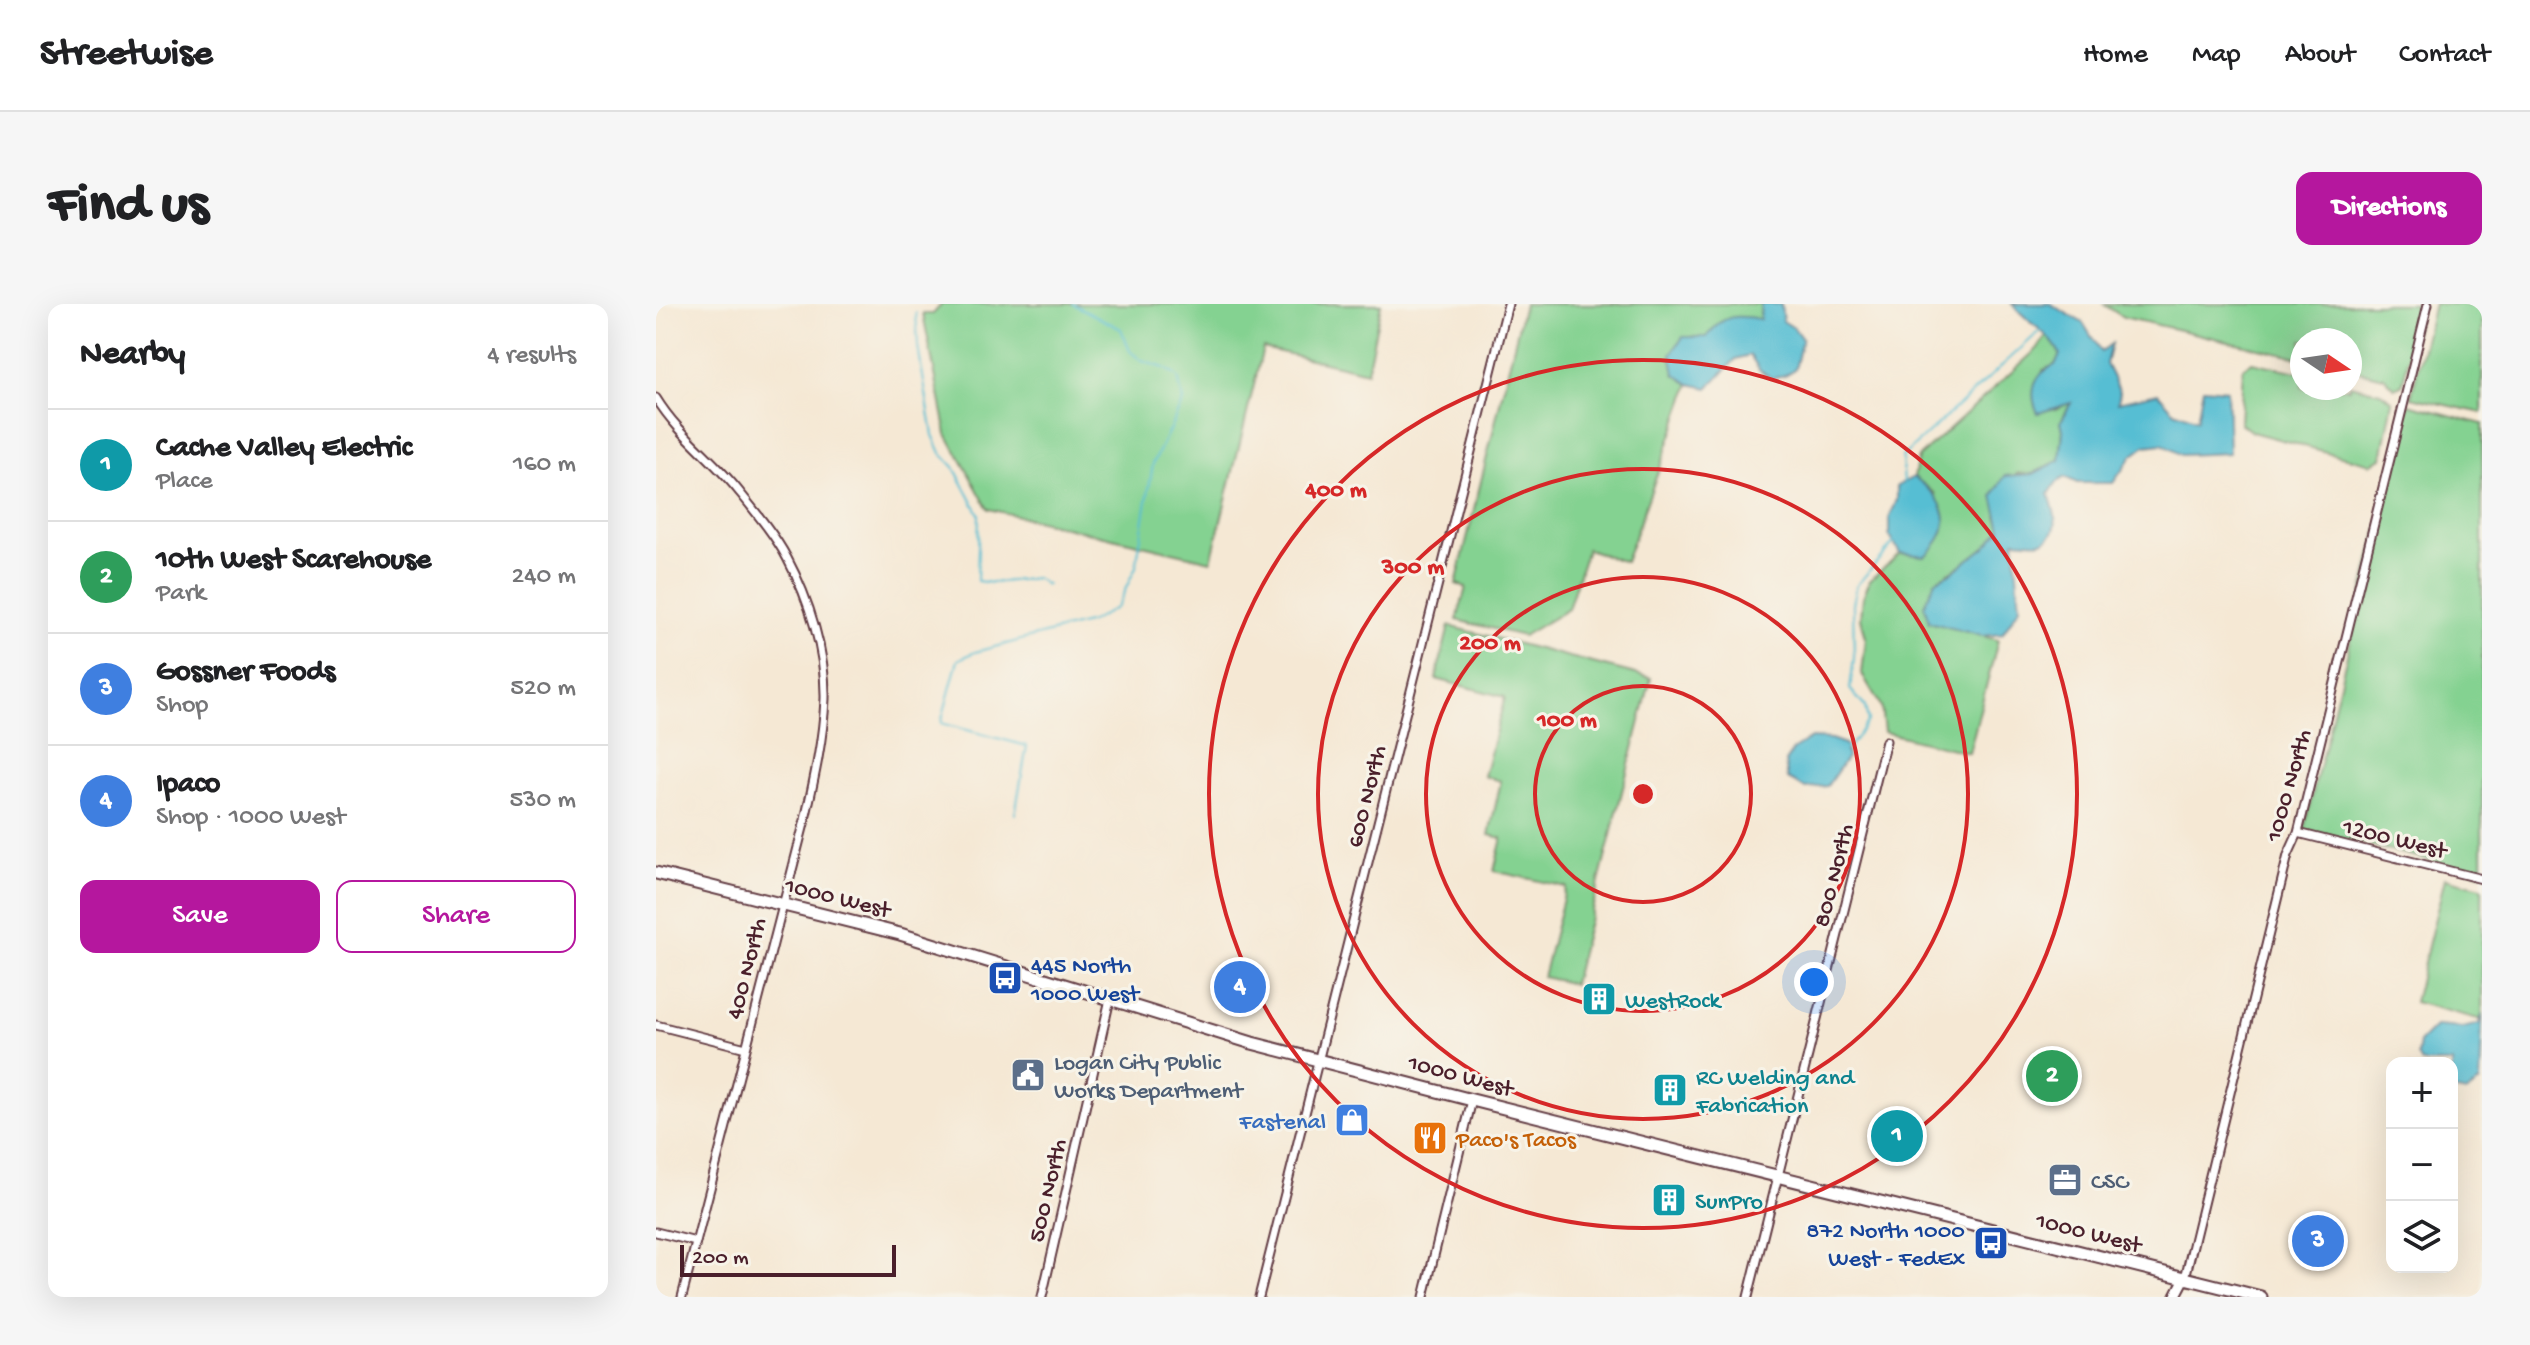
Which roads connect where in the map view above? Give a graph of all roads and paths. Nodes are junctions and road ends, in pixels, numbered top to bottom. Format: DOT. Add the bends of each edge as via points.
graph roads {
  1 [pos="1508,304"];
  2 [pos="2428,304"];
  3 [pos="656,398"];
  4 [pos="1886,741"];
  5 [pos="2298,833"];
  6 [pos="656,873"];
  7 [pos="2482,879"];
  8 [pos="782,905"];
  9 [pos="1110,999"];
  10 [pos="656,1025"];
  11 [pos="746,1048"];
  12 [pos="1318,1059"];
  13 [pos="1472,1100"];
  14 [pos="1778,1176"];
  15 [pos="656,1232"];
  16 [pos="696,1242"];
  17 [pos="2185,1278"];
  18 [pos="682,1297"];
  19 [pos="1042,1297"];
  20 [pos="1259,1297"];
  21 [pos="1424,1297"];
  22 [pos="1748,1297"];
  23 [pos="2175,1297"];
  24 [pos="2185,1297"];
  25 [pos="2261,1297"];
  1 -- 12 [label="street, 600 North"];
  2 -- 5 [label="street, 1000 North"];
  3 -- 8 [label="street, 400 North" via="787,557 819,646 825,697 820,756"];
  4 -- 14 [label="street, 800 North"];
  5 -- 7 [label="street, 1200 West"];
  5 -- 17 [label="street, 1000 North" via="2288,855"];
  6 -- 8 [label="main road, 1000 West"];
  8 -- 9 [label="main road, 1000 West" via="900,934"];
  8 -- 11 [label="street, 400 North"];
  9 -- 12 [label="main road, 1000 West"];
  9 -- 19 [label="street, 500 North"];
  10 -- 11 [label="street"];
  11 -- 16 [label="street, 400 North"];
  12 -- 13 [label="main road, 1000 West"];
  12 -- 20 [label="street, 600 North"];
  13 -- 14 [label="main road, 1000 West"];
  13 -- 21 [label="street"];
  14 -- 17 [label="main road, 1000 West"];
  14 -- 22 [label="street, 800 North"];
  15 -- 16 [label="street"];
  16 -- 18 [label="street, 400 North"];
  17 -- 23 [label="street, 1000 North"];
  17 -- 24 [label="street, 1000 North"];
  17 -- 25 [label="main road, 1000 West"];
}
